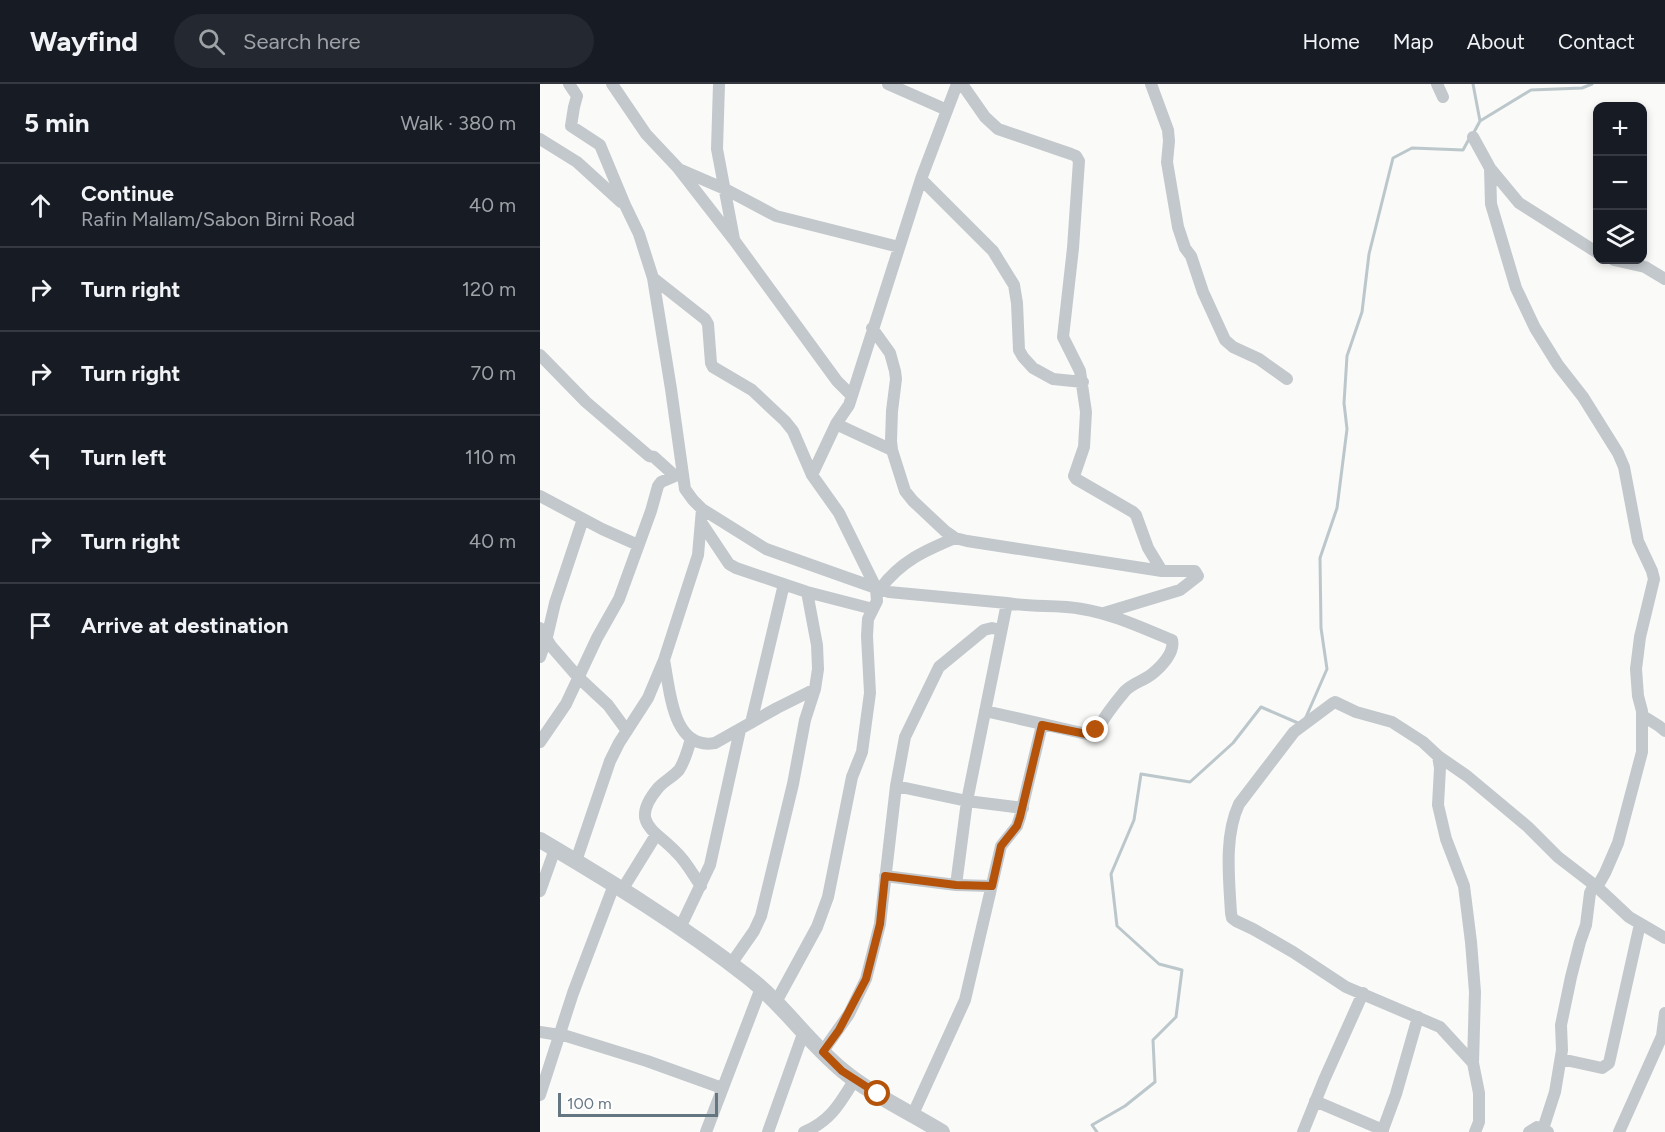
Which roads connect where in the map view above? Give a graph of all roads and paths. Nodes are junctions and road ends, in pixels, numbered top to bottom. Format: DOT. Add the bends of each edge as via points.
graph roads {
  1 [pos="569,84"];
  2 [pos="612,84"];
  3 [pos="719,84"];
  4 [pos="888,84"];
  5 [pos="957,84"];
  6 [pos="962,84"];
  7 [pos="1151,84"];
  8 [pos="1437,84"];
  9 [pos="1443,97"];
  10 [pos="947,110"];
  11 [pos="1473,137"];
  12 [pos="540,139"];
  13 [pos="678,168"];
  14 [pos="1490,168"];
  15 [pos="921,179"];
  16 [pos="725,189"];
  17 [pos="625,205"];
  18 [pos="734,240"];
  19 [pos="898,247"];
  20 [pos="1593,250"];
  21 [pos="1632,264"];
  22 [pos="653,278"];
  23 [pos="1665,279"];
  24 [pos="872,328"];
  25 [pos="540,355"];
  26 [pos="1287,379"];
  27 [pos="1083,382"];
  28 [pos="852,396"];
  29 [pos="836,424"];
  30 [pos="892,450"];
  31 [pos="679,474"];
  32 [pos="812,476"];
  33 [pos="540,496"];
  34 [pos="702,509"];
  35 [pos="583,519"];
  36 [pos="701,522"];
  37 [pos="955,538"];
  38 [pos="638,545"];
  39 [pos="1162,571"];
  40 [pos="784,584"];
  41 [pos="878,589"];
  42 [pos="807,592"];
  43 [pos="1007,603"];
  44 [pos="873,609"];
  45 [pos="1104,613"];
  46 [pos="1001,630"];
  47 [pos="543,634"];
  48 [pos="540,657"];
  49 [pos="663,660"];
  50 [pos="578,677"];
  51 [pos="815,689"];
  52 [pos="985,711"];
  53 [pos="1643,716"];
  54 [pos="1042,725"];
  55 [pos="745,726"];
  56 [pos="627,731"];
  57 [pos="1665,732"];
  58 [pos="691,739"];
  59 [pos="540,742"];
  60 [pos="1438,756"];
  61 [pos="896,786"];
  62 [pos="967,801"];
  63 [pos="1023,808"];
  64 [pos="656,835"];
  65 [pos="540,840"];
  66 [pos="555,849"];
  67 [pos="576,861"];
  68 [pos="885,876"];
  69 [pos="956,885"];
  70 [pos="701,886"];
  71 [pos="992,886"];
  72 [pos="1597,887"];
  73 [pos="618,888"];
  74 [pos="540,891"];
  75 [pos="1640,924"];
  76 [pos="680,928"];
  77 [pos="1665,938"];
  78 [pos="731,964"];
  79 [pos="761,988"];
  80 [pos="1363,993"];
  81 [pos="777,1002"];
  82 [pos="1665,1013"];
  83 [pos="1418,1017"];
  84 [pos="804,1031"];
  85 [pos="540,1032"];
  86 [pos="560,1034"];
  87 [pos="823,1052"];
  88 [pos="1561,1059"];
  89 [pos="1473,1063"];
  90 [pos="855,1079"];
  91 [pos="722,1088"];
  92 [pos="540,1095"];
  93 [pos="1315,1101"];
  94 [pos="913,1114"];
  95 [pos="1382,1131"];
  96 [pos="1544,1131"];
  97 [pos="706,1132"];
  98 [pos="768,1132"];
  99 [pos="804,1132"];
  100 [pos="942,1132"];
  101 [pos="1303,1132"];
  102 [pos="1475,1132"];
  103 [pos="1529,1132"];
  104 [pos="1619,1132"];
  1 -- 17 [label="street" via="577,96 571,126 600,145"];
  2 -- 13 [label="street" via="646,134"];
  3 -- 16 [label="street" via="717,149"];
  4 -- 10 [label="street"];
  5 -- 10 [label="street"];
  6 -- 27 [label="street" via="998,129 1071,153 1079,161 1063,337"];
  7 -- 26 [label="street" via="1168,130 1167,162 1178,227 1203,292 1226,340"];
  8 -- 9 [label="street"];
  10 -- 15 [label="street"];
  11 -- 14 [label="street"];
  12 -- 17 [label="street" via="577,162"];
  13 -- 16 [label="street"];
  13 -- 18 [label="street"];
  14 -- 20 [label="street" via="1519,203"];
  14 -- 53 [label="street" via="1491,204 1516,288 1535,328 1599,421 1624,467 1638,541 1654,579 1636,669"];
  15 -- 19 [label="street"];
  15 -- 27 [label="street" via="993,251 1014,285 1019,350 1023,357 1053,379"];
  16 -- 18 [label="street"];
  16 -- 19 [label="street" via="776,216"];
  17 -- 22 [label="street"];
  18 -- 28 [label="street"];
  19 -- 24 [label="street"];
  21 -- 23 [label="street"];
  22 -- 31 [label="street" via="671,389"];
  22 -- 32 [label="street" via="705,319 711,363 752,390 785,421"];
  24 -- 28 [label="street"];
  24 -- 30 [label="street" via="890,352 895,370"];
  25 -- 31 [label="street" via="586,402 649,456"];
  27 -- 39 [label="street" via="1086,435 1074,476 1136,515 1148,548"];
  28 -- 29 [label="street"];
  29 -- 30 [label="street"];
  29 -- 32 [label="street"];
  30 -- 37 [label="street" via="905,491"];
  31 -- 34 [label="street" via="685,489"];
  31 -- 38 [label="street" via="658,486"];
  32 -- 41 [label="street" via="839,513"];
  33 -- 35 [label="street"];
  34 -- 36 [label="street"];
  34 -- 41 [label="street" via="766,549"];
  35 -- 38 [label="street"];
  35 -- 47 [label="street"];
  36 -- 40 [label="street" via="729,564"];
  36 -- 49 [label="street" via="692,577"];
  37 -- 39 [label="street"];
  37 -- 41 [label="street" via="922,551"];
  38 -- 50 [label="street" via="619,599"];
  39 -- 45 [label="street" via="1195,572 1198,576 1180,590"];
  40 -- 42 [label="street"];
  40 -- 55 [label="street"];
  41 -- 43 [label="street"];
  41 -- 44 [label="street"];
  42 -- 44 [label="street"];
  42 -- 51 [label="street" via="817,645"];
  43 -- 45 [label="street"];
  43 -- 46 [label="street"];
  44 -- 81 [label="street" via="868,619 870,693 862,752 852,777 828,897 818,927"];
  45 -- 54 [label="street" via="1172,640 1172,650 1151,675 1126,690 1095,733"];
  46 -- 52 [label="street"];
  46 -- 61 [label="street" via="984,630 939,667 905,737"];
  47 -- 48 [label="street"];
  47 -- 50 [label="street"];
  49 -- 56 [label="street" via="648,698"];
  49 -- 58 [label="street" via="675,716"];
  50 -- 56 [label="street" via="608,705"];
  50 -- 59 [label="street" via="566,704"];
  51 -- 55 [label="street"];
  51 -- 78 [label="street" via="761,916"];
  52 -- 54 [label="street"];
  52 -- 62 [label="street"];
  53 -- 57 [label="street"];
  53 -- 72 [label="street" via="1642,752 1618,843"];
  54 -- 63 [label="street"];
  55 -- 58 [label="street" via="715,743"];
  55 -- 70 [label="street" via="710,865"];
  56 -- 67 [label="street" via="610,761"];
  58 -- 64 [label="street" via="679,770 650,799 646,821"];
  60 -- 72 [label="street"];
  60 -- 80 [label="street" via="1392,722 1335,702 1294,732 1234,813 1228,867 1232,918 1346,987"];
  60 -- 89 [label="street" via="1440,816 1466,897 1475,992"];
  61 -- 62 [label="street"];
  61 -- 68 [label="street"];
  62 -- 63 [label="street"];
  62 -- 69 [label="street"];
  63 -- 71 [label="street" via="1017,826 1001,846"];
  64 -- 70 [label="street" via="678,853"];
  64 -- 73 [label="street"];
  65 -- 66 [label="street"];
  66 -- 67 [label="street"];
  66 -- 74 [label="street"];
  67 -- 73 [label="street"];
  68 -- 69 [label="street"];
  68 -- 87 [label="street" via="880,924 866,979"];
  69 -- 71 [label="street"];
  70 -- 76 [label="street"];
  71 -- 94 [label="street" via="966,1000"];
  72 -- 75 [label="street"];
  72 -- 88 [label="street" via="1590,893 1586,925 1571,977 1561,1025"];
  73 -- 76 [label="street"];
  73 -- 86 [label="street" via="573,993"];
  75 -- 77 [label="street"];
  75 -- 88 [label="street" via="1608,1063 1602,1068"];
  76 -- 78 [label="street"];
  78 -- 79 [label="street"];
  79 -- 81 [label="street"];
  79 -- 91 [label="street"];
  80 -- 83 [label="street"];
  80 -- 93 [label="street"];
  81 -- 84 [label="street"];
  82 -- 104 [label="street" via="1662,1036"];
  83 -- 89 [label="street" via="1440,1027"];
  83 -- 95 [label="street"];
  84 -- 87 [label="street"];
  84 -- 98 [label="street"];
  85 -- 86 [label="street"];
  86 -- 91 [label="street"];
  86 -- 92 [label="street"];
  87 -- 90 [label="street"];
  88 -- 96 [label="street"];
  89 -- 102 [label="street" via="1479,1093"];
  90 -- 94 [label="street"];
  90 -- 99 [label="street" via="834,1112"];
  91 -- 97 [label="street"];
  93 -- 95 [label="street"];
  93 -- 101 [label="street"];
  94 -- 100 [label="street"];
  96 -- 103 [label="street" via="1537,1127"];
}
